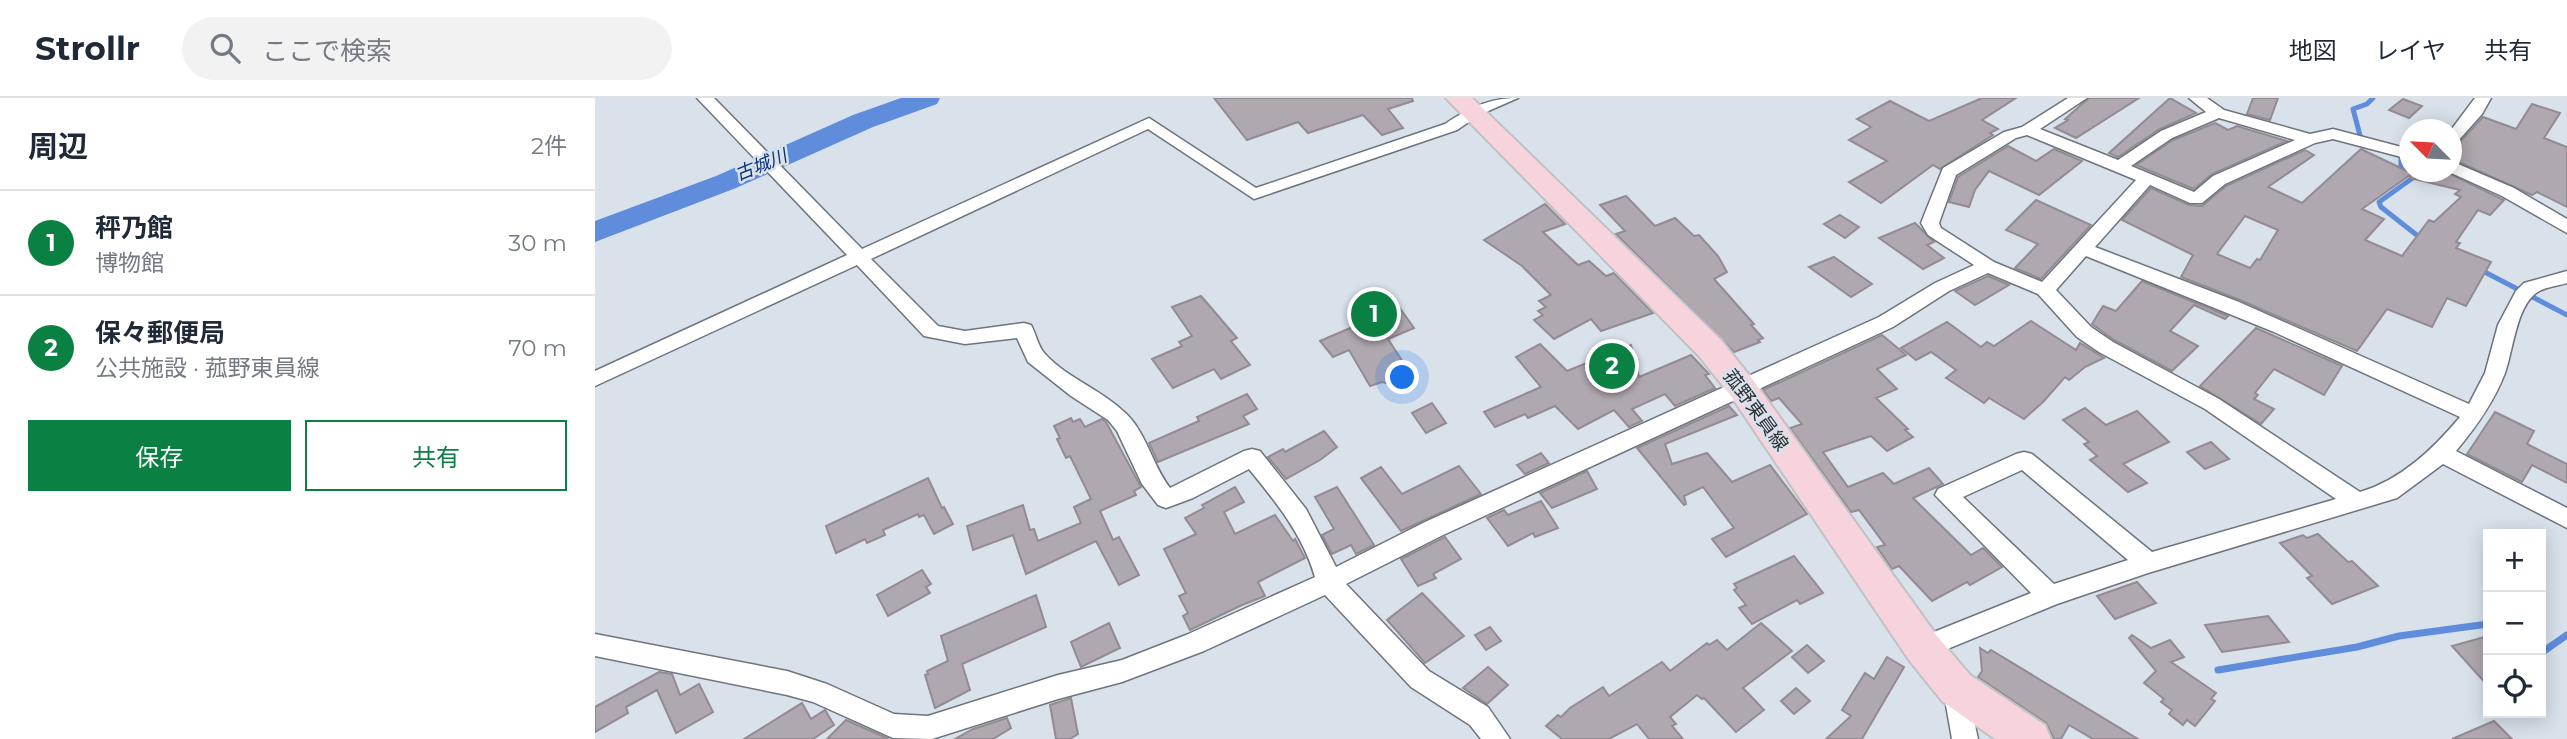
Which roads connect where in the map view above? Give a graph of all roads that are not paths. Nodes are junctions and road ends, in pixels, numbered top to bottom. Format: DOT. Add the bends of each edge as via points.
graph roads {
  1 [pos="705,98"];
  2 [pos="1510,98"];
  3 [pos="2079,98"];
  4 [pos="2197,98"];
  5 [pos="2483,98"];
  6 [pos="1466,105"];
  7 [pos="2218,113"];
  8 [pos="2462,127"];
  9 [pos="2028,130"];
  10 [pos="2310,139"];
  11 [pos="2399,151"];
  12 [pos="2120,167"];
  13 [pos="2462,171"];
  14 [pos="2147,178"];
  15 [pos="2567,227"];
  16 [pos="2084,249"];
  17 [pos="860,256"];
  18 [pos="1988,266"];
  19 [pos="2567,277"];
  20 [pos="2045,290"];
  21 [pos="595,379"];
  22 [pos="1742,388"];
  23 [pos="2474,415"];
  24 [pos="2442,453"];
  25 [pos="2357,500"];
  26 [pos="2567,519"];
  27 [pos="2148,563"];
  28 [pos="1328,582"];
  29 [pos="2050,596"];
  30 [pos="595,645"];
  31 [pos="1923,648"];
  32 [pos="1956,688"];
  33 [pos="1497,739"];
  34 [pos="1965,739"];
  35 [pos="2030,739"];
  1 -- 17 [label="street"];
  2 -- 6 [label="street"];
  3 -- 9 [label="street"];
  4 -- 7 [label="street"];
  5 -- 8 [label="street"];
  6 -- 17 [label="street" via="1451,127 1254,194 1149,122"];
  6 -- 22 [label="main road, 菰野東員線" via="1710,348"];
  7 -- 10 [label="street"];
  7 -- 12 [label="street" via="2140,149"];
  9 -- 12 [label="street"];
  9 -- 18 [label="street" via="2010,135 1949,172 1930,223 1934,231"];
  10 -- 11 [label="street" via="2333,134"];
  10 -- 14 [label="street" via="2219,180 2196,199"];
  12 -- 14 [label="street"];
  13 -- 15 [label="street"];
  14 -- 16 [label="street"];
  16 -- 20 [label="street"];
  16 -- 23 [label="street" via="2309,338"];
  17 -- 21 [label="street"];
  17 -- 28 [label="street" via="931,331 947,338 974,338 1024,330 1035,357 1126,426 1165,499 1252,457 1291,505 1325,567"];
  18 -- 20 [label="street"];
  18 -- 22 [label="street" via="1886,322"];
  19 -- 23 [label="street" via="2527,291 2508,325 2495,373"];
  20 -- 25 [label="street" via="2095,340 2212,404"];
  22 -- 28 [label="street"];
  22 -- 31 [label="main road, 菰野東員線"];
  23 -- 24 [label="street"];
  24 -- 25 [label="street" via="2389,492"];
  24 -- 26 [label="street"];
  25 -- 27 [label="street"];
  27 -- 29 [label="street"];
  27 -- 29 [label="street" via="2024,460 1946,495"];
  28 -- 30 [label="street" via="1122,671 929,728 893,726 787,683"];
  28 -- 33 [label="street" via="1420,679 1479,716"];
  29 -- 31 [label="street"];
  31 -- 32 [label="main road, 菰野東員線"];
  32 -- 34 [label="street"];
  32 -- 35 [label="main road, 菰野東員線"];
}
